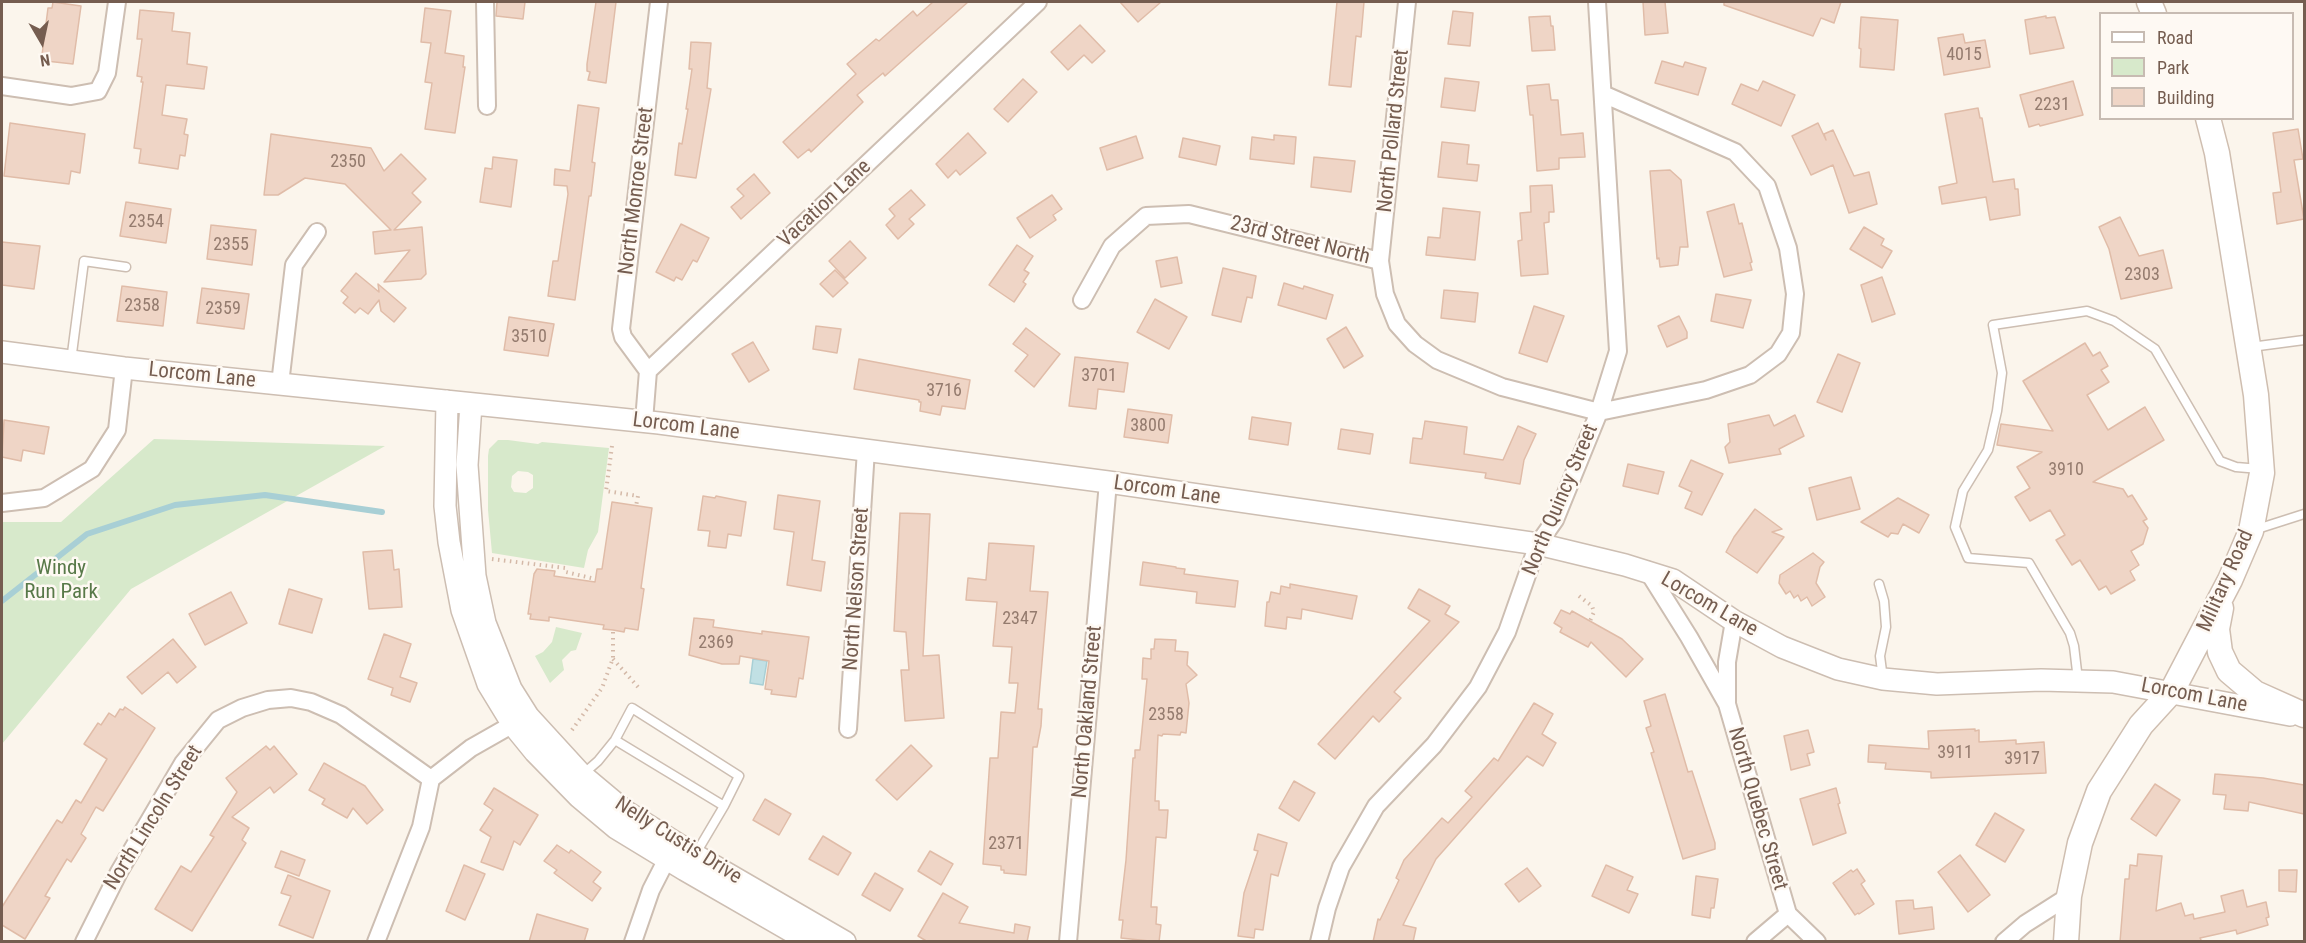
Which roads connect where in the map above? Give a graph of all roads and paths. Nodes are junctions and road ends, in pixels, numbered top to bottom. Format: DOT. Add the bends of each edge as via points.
graph roads {
  1 [pos="117,2"];
  2 [pos="485,2"];
  3 [pos="659,2"];
  4 [pos="1038,2"];
  5 [pos="1407,2"];
  6 [pos="1597,2"];
  7 [pos="2,86"];
  8 [pos="1603,94"];
  9 [pos="487,106"];
  10 [pos="2209,120"];
  11 [pos="317,232"];
  12 [pos="1380,261"];
  13 [pos="126,267"];
  14 [pos="1082,300"];
  15 [pos="2304,340"];
  16 [pos="2248,347"];
  17 [pos="2,352"];
  18 [pos="71,361"];
  19 [pos="124,368"];
  20 [pos="648,372"];
  21 [pos="280,384"];
  22 [pos="447,401"];
  23 [pos="471,404"];
  24 [pos="1599,412"];
  25 [pos="644,421"];
  26 [pos="612,446"];
  27 [pos="866,450"];
  28 [pos="2262,469"];
  29 [pos="1108,482"];
  30 [pos="2,502"];
  31 [pos="636,506"];
  32 [pos="2304,514"];
  33 [pos="2251,531"];
  34 [pos="1538,544"];
  35 [pos="491,559"];
  36 [pos="1647,570"];
  37 [pos="596,579"];
  38 [pos="2230,580"];
  39 [pos="1879,584"];
  40 [pos="1579,596"];
  41 [pos="1590,621"];
  42 [pos="1734,621"];
  43 [pos="613,630"];
  44 [pos="613,658"];
  45 [pos="1883,679"];
  46 [pos="2078,681"];
  47 [pos="638,687"];
  48 [pos="2172,691"];
  49 [pos="1727,704"];
  50 [pos="2304,717"];
  51 [pos="520,720"];
  52 [pos="848,729"];
  53 [pos="572,730"];
  54 [pos="615,740"];
  55 [pos="582,775"];
  56 [pos="432,779"];
  57 [pos="724,806"];
  58 [pos="680,857"];
  59 [pos="2069,896"];
  60 [pos="1788,914"];
  61 [pos="84,942"];
  62 [pos="376,942"];
  63 [pos="633,942"];
  64 [pos="810,942"];
  65 [pos="845,942"];
  66 [pos="1068,942"];
  67 [pos="1319,942"];
  68 [pos="1755,942"];
  69 [pos="1817,942"];
  70 [pos="2004,942"];
  71 [pos="2066,942"];
  1 -- 7 [label="street" via="107,73 98,91 71,96"];
  2 -- 9 [label="street"];
  3 -- 20 [label="street, North Monroe Street" via="621,329 622,337"];
  4 -- 20 [label="street, Vacation Lane"];
  5 -- 12 [label="street, North Pollard Street"];
  6 -- 8 [label="street, North Quincy Street"];
  8 -- 24 [label="street, North Quincy Street" via="1618,351"];
  8 -- 24 [label="street, 23rd Street North" via="1735,152 1767,186 1788,248 1795,294 1791,333 1778,354 1750,375 1706,390"];
  10 -- 16 [label="main road, Military Road"];
  11 -- 21 [label="street" via="294,265"];
  12 -- 14 [label="street, 23rd Street North" via="1189,214 1146,216 1112,246"];
  12 -- 24 [label="street, 23rd Street North" via="1385,294 1397,324 1414,344 1437,360 1502,387"];
  13 -- 18 [label="lane" via="84,261"];
  15 -- 16 [label="lane"];
  16 -- 28 [label="main road, Military Road"];
  17 -- 18 [label="street, Lorcom Lane"];
  18 -- 19 [label="street, Lorcom Lane"];
  19 -- 21 [label="street, Lorcom Lane"];
  19 -- 30 [label="street" via="117,430 92,469 44,498"];
  20 -- 25 [label="street"];
  21 -- 22 [label="street, Lorcom Lane"];
  22 -- 23 [label="street, Lorcom Lane"];
  22 -- 51 [label="street, Nelly Custis Drive" via="445,506 462,610 488,684"];
  23 -- 25 [label="street, Lorcom Lane"];
  23 -- 51 [label="street, Nelly Custis Drive" via="467,465 475,576 485,623"];
  24 -- 34 [label="street, North Quincy Street" via="1555,520"];
  25 -- 27 [label="street, Lorcom Lane"];
  26 -- 31 [label="path" via="606,490 638,496"];
  27 -- 29 [label="street, Lorcom Lane"];
  27 -- 52 [label="street, North Nelson Street"];
  28 -- 33 [label="main road, Military Road"];
  28 -- 46 [label="lane" via="2236,468 2220,462 2155,349 2115,321 2087,311 1993,325 2002,373 1997,411 1988,450 1963,491 1955,527 1968,558 2029,563 2070,633"];
  29 -- 34 [label="street, Lorcom Lane"];
  29 -- 66 [label="street, North Oakland Street"];
  32 -- 33 [label="lane"];
  33 -- 38 [label="main road, Military Road"];
  34 -- 36 [label="street, Lorcom Lane"];
  34 -- 67 [label="street, North Quincy Street" via="1507,632 1478,687 1434,745 1376,806 1341,867"];
  35 -- 37 [label="path" via="565,568 566,572"];
  36 -- 42 [label="street, Lorcom Lane" via="1673,580"];
  36 -- 49 [label="street, North Quebec Street"];
  38 -- 48 [label="main road, Military Road"];
  38 -- 50 [label="main road" via="2217,629 2220,652 2229,671 2255,693"];
  39 -- 45 [label="lane" via="1886,627 1880,656"];
  40 -- 41 [label="path" via="1592,606"];
  42 -- 45 [label="street, Lorcom Lane" via="1782,647 1838,669"];
  42 -- 49 [label="street, North Quebec Street" via="1727,662"];
  43 -- 44 [label="path"];
  44 -- 47 [label="path"];
  44 -- 53 [label="path" via="602,688"];
  45 -- 46 [label="street, Lorcom Lane" via="1937,684"];
  46 -- 48 [label="street, Lorcom Lane"];
  48 -- 50 [label="street, Lorcom Lane"];
  48 -- 59 [label="main road, Military Road" via="2141,725 2099,791 2080,843"];
  49 -- 60 [label="street, North Quebec Street"];
  51 -- 55 [label="street, Nelly Custis Drive"];
  51 -- 56 [label="street" via="471,748"];
  51 -- 58 [label="street, Nelly Custis Drive" via="535,752 579,797 616,828"];
  54 -- 55 [label="lane"];
  54 -- 57 [label="lane"];
  54 -- 57 [label="lane" via="632,708 739,776"];
  55 -- 58 [label="street, Nelly Custis Drive"];
  56 -- 61 [label="street, North Lincoln Street" via="341,715 311,702 291,698 242,708 219,720 183,763 119,872"];
  56 -- 62 [label="street" via="421,827"];
  57 -- 58 [label="lane"];
  58 -- 63 [label="street" via="651,890"];
  58 -- 64 [label="street, Nelly Custis Drive"];
  58 -- 65 [label="street, Nelly Custis Drive"];
  59 -- 70 [label="street"];
  59 -- 71 [label="main road, Military Road"];
  60 -- 68 [label="street"];
  60 -- 69 [label="street"];
}
